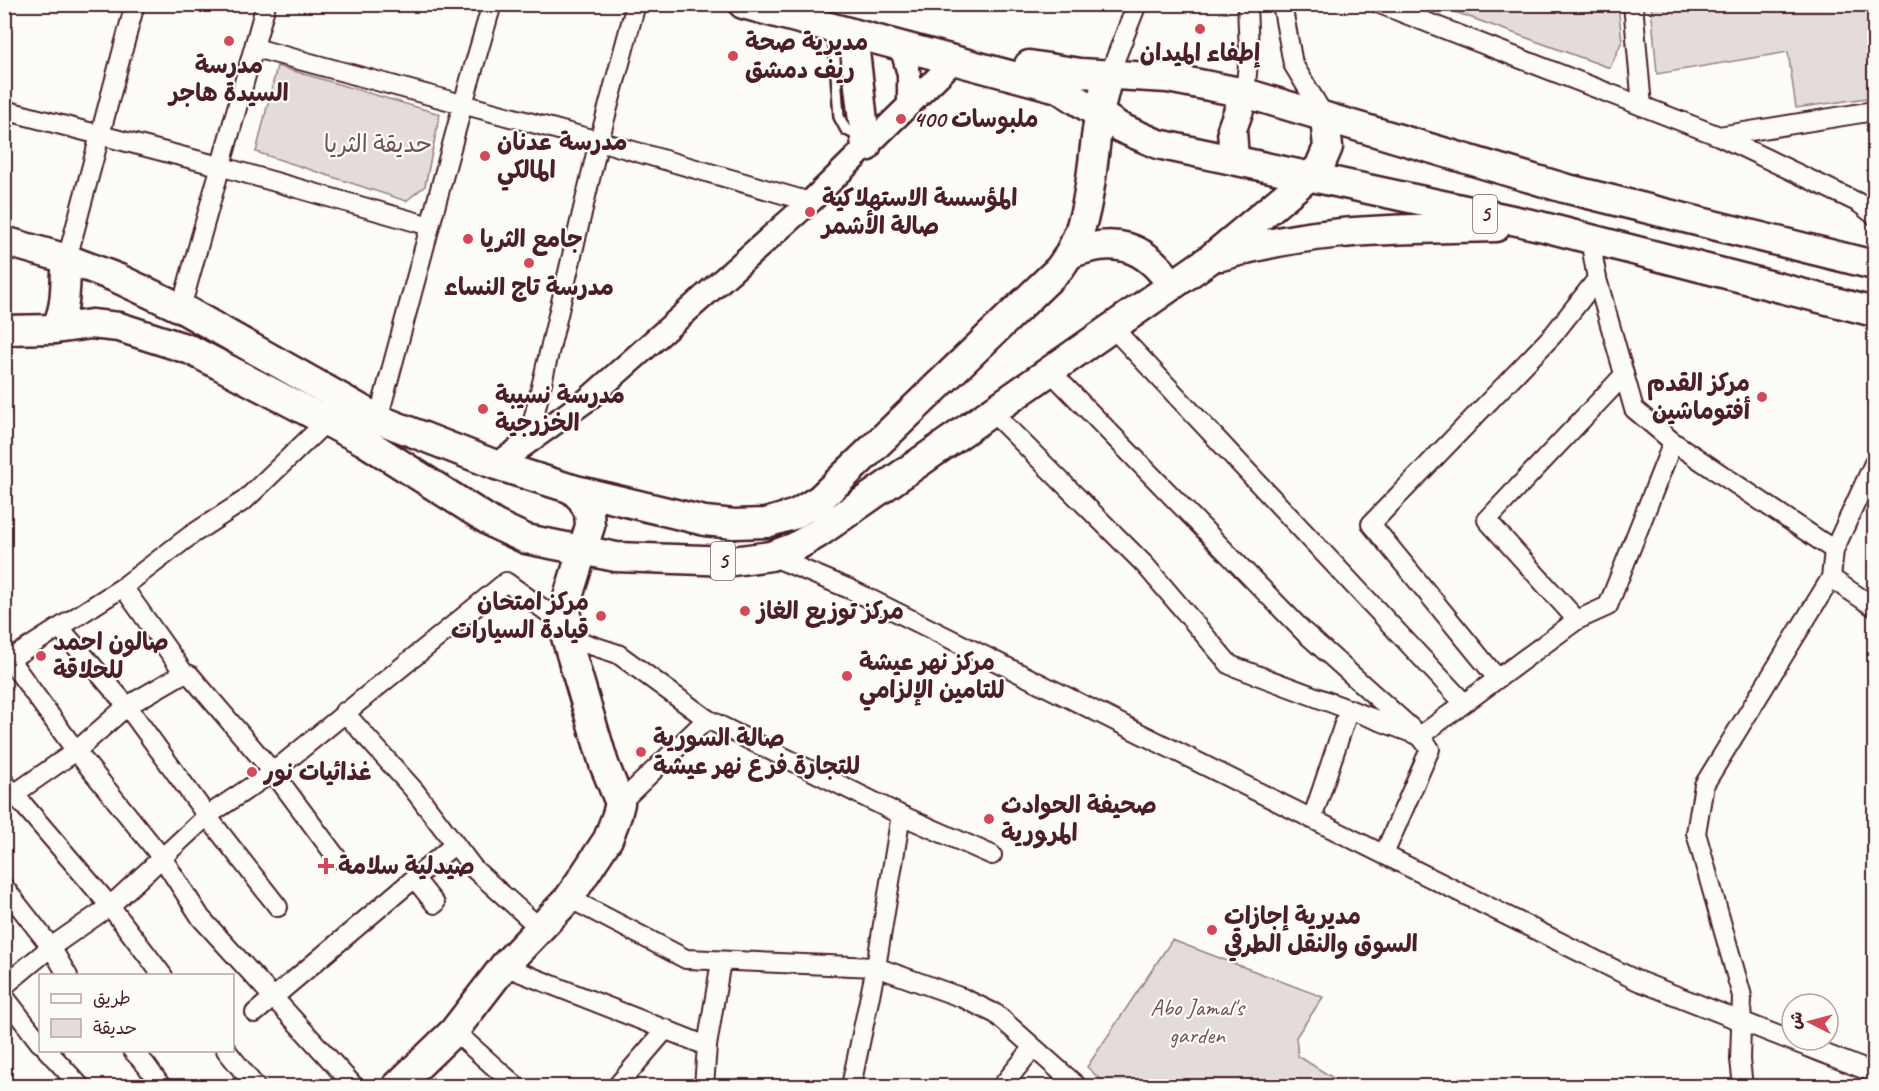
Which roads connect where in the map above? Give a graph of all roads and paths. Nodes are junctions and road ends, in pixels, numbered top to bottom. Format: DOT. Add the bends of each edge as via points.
graph roads {
  1 [pos="135,4"];
  2 [pos="266,4"];
  3 [pos="492,4"];
  4 [pos="636,4"];
  5 [pos="743,4"];
  6 [pos="797,4"];
  7 [pos="1137,4"];
  8 [pos="1247,4"];
  9 [pos="1282,4"];
  10 [pos="1380,4"];
  11 [pos="1633,4"];
  12 [pos="843,31"];
  13 [pos="901,46"];
  14 [pos="255,48"];
  15 [pos="955,60"];
  16 [pos="1109,75"];
  17 [pos="1245,93"];
  18 [pos="463,104"];
  19 [pos="909,105"];
  20 [pos="1642,106"];
  21 [pos="4,110"];
  22 [pos="1875,111"];
  23 [pos="1098,114"];
  24 [pos="1326,117"];
  25 [pos="99,136"];
  26 [pos="1719,136"];
  27 [pos="599,141"];
  28 [pos="866,143"];
  29 [pos="1234,160"];
  30 [pos="223,167"];
  31 [pos="1311,176"];
  32 [pos="810,202"];
  33 [pos="1875,215"];
  34 [pos="430,226"];
  35 [pos="1540,226"];
  36 [pos="1590,239"];
  37 [pos="4,241"];
  38 [pos="1070,255"];
  39 [pos="67,259"];
  40 [pos="1210,259"];
  41 [pos="1875,265"];
  42 [pos="1597,279"];
  43 [pos="1171,284"];
  44 [pos="181,308"];
  45 [pos="1875,312"];
  46 [pos="1112,327"];
  47 [pos="55,329"];
  48 [pos="4,330"];
  49 [pos="1049,370"];
  50 [pos="1624,375"];
  51 [pos="991,411"];
  52 [pos="378,419"];
  53 [pos="327,421"];
  54 [pos="528,442"];
  55 [pos="1673,442"];
  56 [pos="1875,463"];
  57 [pos="496,465"];
  58 [pos="572,489"];
  59 [pos="1834,550"];
  60 [pos="580,552"];
  61 [pos="771,556"];
  62 [pos="1831,578"];
  63 [pos="123,587"];
  64 [pos="1875,607"];
  65 [pos="1577,620"];
  66 [pos="60,628"];
  67 [pos="565,631"];
  68 [pos="7,658"];
  69 [pos="184,673"];
  70 [pos="1497,678"];
  71 [pos="1464,703"];
  72 [pos="127,706"];
  73 [pos="1349,709"];
  74 [pos="344,712"];
  75 [pos="707,719"];
  76 [pos="1420,736"];
  77 [pos="76,751"];
  78 [pos="273,772"];
  79 [pos="8,792"];
  80 [pos="620,803"];
  81 [pos="901,815"];
  82 [pos="207,816"];
  83 [pos="1312,819"];
  84 [pos="455,844"];
  85 [pos="1384,854"];
  86 [pos="992,855"];
  87 [pos="337,858"];
  88 [pos="163,859"];
  89 [pos="415,879"];
  90 [pos="4,887"];
  91 [pos="569,898"];
  92 [pos="435,904"];
  93 [pos="110,906"];
  94 [pos="278,907"];
  95 [pos="541,929"];
  96 [pos="51,947"];
  97 [pos="721,961"];
  98 [pos="504,966"];
  99 [pos="876,967"];
  100 [pos="67,974"];
  101 [pos="162,974"];
  102 [pos="4,986"];
  103 [pos="4,996"];
  104 [pos="274,997"];
  105 [pos="255,1014"];
  106 [pos="1742,1020"];
  107 [pos="666,1029"];
  108 [pos="454,1031"];
  109 [pos="39,1042"];
  110 [pos="707,1046"];
  111 [pos="1033,1048"];
  112 [pos="50,1052"];
  113 [pos="134,1052"];
  114 [pos="228,1052"];
  115 [pos="1875,1073"];
  116 [pos="80,1086"];
  117 [pos="161,1086"];
  118 [pos="255,1086"];
  119 [pos="354,1086"];
  120 [pos="397,1086"];
  121 [pos="516,1086"];
  122 [pos="617,1086"];
  123 [pos="704,1086"];
  124 [pos="851,1086"];
  125 [pos="1002,1086"];
  126 [pos="1077,1086"];
  127 [pos="1743,1086"];
  1 -- 25 [label="street"];
  2 -- 14 [label="street"];
  3 -- 18 [label="street"];
  4 -- 27 [label="street"];
  5 -- 12 [label="main road"];
  6 -- 16 [label="main road" via="1037,67"];
  7 -- 16 [label="street"];
  8 -- 17 [label="street" via="1249,54"];
  9 -- 24 [label="street" via="1293,64"];
  10 -- 20 [label="street"];
  11 -- 20 [label="street"];
  12 -- 13 [label="main road"];
  12 -- 28 [label="main road"];
  13 -- 15 [label="main road"];
  13 -- 19 [label="street" via="909,74"];
  14 -- 18 [label="street"];
  14 -- 30 [label="street"];
  15 -- 19 [label="street"];
  15 -- 23 [label="main road" via="1058,88"];
  16 -- 17 [label="main road, 5" via="1168,78"];
  16 -- 23 [label="main road, 5"];
  17 -- 24 [label="main road, 5"];
  17 -- 29 [label="main road" via="1232,129"];
  18 -- 27 [label="street"];
  18 -- 34 [label="street"];
  19 -- 28 [label="street"];
  20 -- 26 [label="street"];
  21 -- 25 [label="street"];
  22 -- 26 [label="street"];
  23 -- 29 [label="main road, 5" via="1158,144"];
  23 -- 38 [label="main road, 5" via="1086,202"];
  24 -- 31 [label="main road, 5" via="1328,147"];
  24 -- 41 [label="main road, 5" via="1564,188"];
  25 -- 30 [label="street"];
  25 -- 39 [label="street"];
  26 -- 33 [label="street" via="1859,202"];
  27 -- 32 [label="street"];
  27 -- 54 [label="street"];
  28 -- 32 [label="street"];
  29 -- 31 [label="main road, 5"];
  30 -- 34 [label="street"];
  30 -- 44 [label="street"];
  31 -- 35 [label="main road, 5"];
  31 -- 40 [label="main road, 5"];
  32 -- 54 [label="street" via="587,400"];
  34 -- 52 [label="street"];
  35 -- 36 [label="main road, 5"];
  35 -- 40 [label="main road" via="1331,232"];
  36 -- 42 [label="street"];
  36 -- 45 [label="main road, 5"];
  37 -- 39 [label="main road, 5"];
  38 -- 43 [label="main road" via="1108,244 1127,247 1145,255"];
  38 -- 58 [label="main road, 5" via="820,500 796,514 765,523 705,521"];
  39 -- 44 [label="main road, 5"];
  39 -- 47 [label="main road" via="63,316"];
  40 -- 43 [label="main road, 5"];
  42 -- 50 [label="street"];
  42 -- 70 [label="street" via="1553,335 1371,524"];
  43 -- 46 [label="main road, 5"];
  44 -- 52 [label="main road, 5"];
  46 -- 49 [label="main road, 5"];
  46 -- 71 [label="street"];
  47 -- 48 [label="main road, 5"];
  47 -- 53 [label="main road, 5" via="90,324 152,336 190,350"];
  49 -- 51 [label="main road, 5"];
  49 -- 76 [label="street" via="1304,632"];
  50 -- 55 [label="street" via="1634,409"];
  50 -- 65 [label="street" via="1487,520"];
  51 -- 61 [label="main road, 5" via="817,534 795,548"];
  51 -- 73 [label="street" via="1145,565 1230,665"];
  52 -- 57 [label="main road, 5"];
  53 -- 60 [label="main road, 5" via="496,525 526,539"];
  53 -- 63 [label="street" via="244,500"];
  54 -- 57 [label="street"];
  55 -- 59 [label="street"];
  55 -- 65 [label="street" via="1608,606"];
  56 -- 59 [label="street"];
  57 -- 58 [label="main road, 5"];
  58 -- 60 [label="main road" via="589,512 587,540"];
  59 -- 62 [label="street"];
  60 -- 61 [label="main road, 5" via="733,561"];
  60 -- 67 [label="main road" via="567,600"];
  61 -- 83 [label="street" via="852,590"];
  62 -- 64 [label="street"];
  62 -- 106 [label="street" via="1704,784 1696,833 1743,996"];
  63 -- 66 [label="street"];
  63 -- 69 [label="street"];
  65 -- 70 [label="street"];
  66 -- 68 [label="street"];
  66 -- 72 [label="street"];
  67 -- 74 [label="street" via="506,582"];
  67 -- 75 [label="street" via="618,654"];
  67 -- 80 [label="main road" via="604,764"];
  68 -- 77 [label="street"];
  69 -- 72 [label="street"];
  69 -- 78 [label="street" via="190,675"];
  70 -- 71 [label="street"];
  71 -- 76 [label="street"];
  72 -- 77 [label="street"];
  72 -- 82 [label="street"];
  73 -- 76 [label="street"];
  73 -- 83 [label="street"];
  74 -- 78 [label="street"];
  74 -- 84 [label="street" via="414,790"];
  75 -- 80 [label="street"];
  75 -- 81 [label="street"];
  76 -- 85 [label="street" via="1430,749"];
  77 -- 79 [label="street"];
  77 -- 88 [label="street"];
  78 -- 82 [label="street"];
  78 -- 87 [label="street"];
  79 -- 93 [label="street"];
  80 -- 91 [label="main road" via="608,839"];
  81 -- 86 [label="street"];
  81 -- 99 [label="street"];
  82 -- 88 [label="street"];
  82 -- 94 [label="street"];
  83 -- 85 [label="street"];
  84 -- 89 [label="street"];
  84 -- 95 [label="street" via="474,869"];
  85 -- 106 [label="street" via="1636,980"];
  88 -- 93 [label="street"];
  88 -- 104 [label="street" via="201,918"];
  89 -- 92 [label="street"];
  89 -- 104 [label="street"];
  90 -- 96 [label="street"];
  91 -- 95 [label="main road"];
  91 -- 97 [label="street" via="686,959"];
  93 -- 96 [label="street"];
  93 -- 101 [label="street"];
  95 -- 98 [label="main road"];
  96 -- 100 [label="street"];
  96 -- 102 [label="street"];
  97 -- 99 [label="street"];
  97 -- 110 [label="street"];
  98 -- 107 [label="street"];
  98 -- 108 [label="main road"];
  99 -- 111 [label="street" via="996,1014"];
  99 -- 124 [label="street"];
  103 -- 109 [label="street"];
  104 -- 105 [label="street"];
  104 -- 119 [label="street"];
  106 -- 115 [label="street"];
  106 -- 127 [label="street"];
  107 -- 110 [label="street"];
  107 -- 122 [label="street"];
  108 -- 120 [label="main road"];
  108 -- 121 [label="street"];
  110 -- 123 [label="street"];
  111 -- 125 [label="street"];
  111 -- 126 [label="street"];
  112 -- 116 [label="street"];
  113 -- 117 [label="street"];
  114 -- 118 [label="street"];
}
